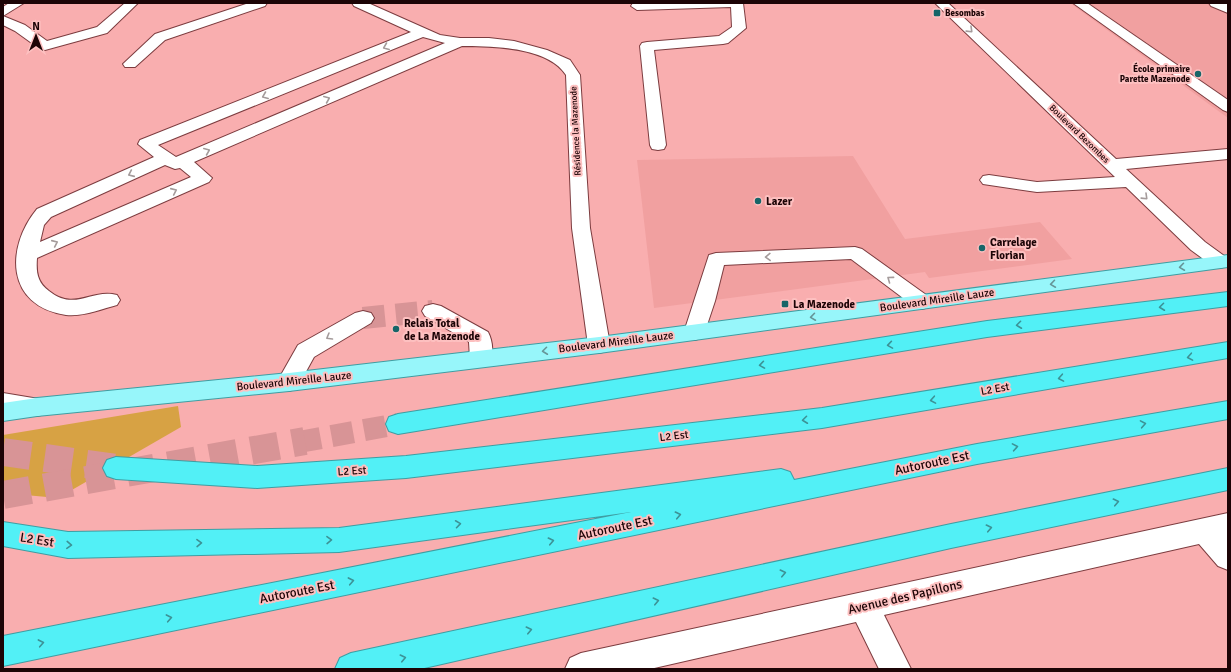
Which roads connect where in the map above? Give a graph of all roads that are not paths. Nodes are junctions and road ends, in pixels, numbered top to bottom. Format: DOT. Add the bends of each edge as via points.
graph roads {
  1 [pos="18,3"];
  2 [pos="132,3"];
  3 [pos="261,3"];
  4 [pos="358,3"];
  5 [pos="731,3"];
  6 [pos="737,3"];
  7 [pos="941,3"];
  8 [pos="1079,3"];
  9 [pos="1215,3"];
  10 [pos="637,6"];
  11 [pos="1228,9"];
  12 [pos="3,12"];
  13 [pos="3,20"];
  14 [pos="422,32"];
  15 [pos="460,42"];
  16 [pos="130,64"];
  17 [pos="1228,108"];
  18 [pos="658,144"];
  19 [pos="1228,154"];
  20 [pos="174,160"];
  21 [pos="1112,165"];
  22 [pos="989,180"];
  23 [pos="1129,182"];
  24 [pos="28,255"];
  25 [pos="1224,261"];
  26 [pos="1228,299"];
  27 [pos="110,300"];
  28 [pos="922,302"];
  29 [pos="433,311"];
  30 [pos="363,318"];
  31 [pos="695,332"];
  32 [pos="599,345"];
  33 [pos="1228,350"];
  34 [pos="481,359"];
  35 [pos="289,382"];
  36 [pos="3,402"];
  37 [pos="37,407"];
  38 [pos="1228,410"];
  39 [pos="3,412"];
  40 [pos="398,424"];
  41 [pos="977,454"];
  42 [pos="116,468"];
  43 [pos="1228,479"];
  44 [pos="1216,527"];
  45 [pos="3,534"];
  46 [pos="1228,557"];
  47 [pos="864,606"];
  48 [pos="3,651"];
  49 [pos="351,669"];
  50 [pos="581,669"];
  51 [pos="895,669"];
  1 -- 12 [label="street"];
  2 -- 13 [label="street" via="102,30 45,46 20,28"];
  3 -- 16 [label="street" via="160,37"];
  4 -- 14 [label="street, Résidence la Mazenode"];
  5 -- 10 [label="street"];
  6 -- 18 [label="street" via="739,28 723,40 647,46"];
  7 -- 21 [label="street, Boulevard Bezombes, one-way"];
  8 -- 17 [label="street"];
  9 -- 11 [label="street"];
  14 -- 15 [label="street, Résidence la Mazenode"];
  14 -- 20 [label="street, one-way" via="146,144"];
  20 -- 15 [label="street, one-way"];
  15 -- 32 [label="street, Résidence la Mazenode" via="514,45 542,53 565,63 573,75 581,228"];
  19 -- 21 [label="street"];
  20 -- 24 [label="street, one-way" via="44,213 35,224"];
  24 -- 20 [label="street, one-way" via="203,178"];
  21 -- 23 [label="street, Boulevard Bezombes"];
  22 -- 23 [label="street" via="1037,187"];
  23 -- 25 [label="street, Boulevard Bezombes, one-way" via="1198,246"];
  24 -- 27 [label="street" via="26,273 33,288 47,302 64,308 75,308"];
  25 -- 28 [label="main road, Boulevard Mireille Lauze, one-way"];
  26 -- 40 [label="highway, one-way" via="987,329"];
  28 -- 31 [label="main road, Boulevard Mireille Lauze, one-way"];
  28 -- 31 [label="street, one-way" via="855,253 716,259"];
  29 -- 34 [label="street" via="480,338"];
  30 -- 35 [label="street, one-way" via="306,351"];
  31 -- 32 [label="main road, Boulevard Mireille Lauze"];
  32 -- 34 [label="main road, Boulevard Mireille Lauze, one-way"];
  33 -- 42 [label="highway, L2 Est, one-way" via="822,418 406,467 257,477"];
  34 -- 35 [label="main road, Boulevard Mireille Lauze"];
  35 -- 37 [label="main road, Boulevard Mireille Lauze"];
  36 -- 37 [label="street"];
  37 -- 39 [label="main road, Boulevard Mireille Lauze"];
  41 -- 38 [label="highway, Autoroute Est, one-way"];
  45 -- 41 [label="highway, L2 Est, one-way" via="68,545 339,540"];
  48 -- 41 [label="highway, Autoroute Est, one-way"];
  49 -- 43 [label="highway, one-way" via="951,536"];
  44 -- 46 [label="street"];
  44 -- 47 [label="street, Avenue des Papillons"];
  47 -- 50 [label="street, Avenue des Papillons"];
  47 -- 51 [label="street"];
}
